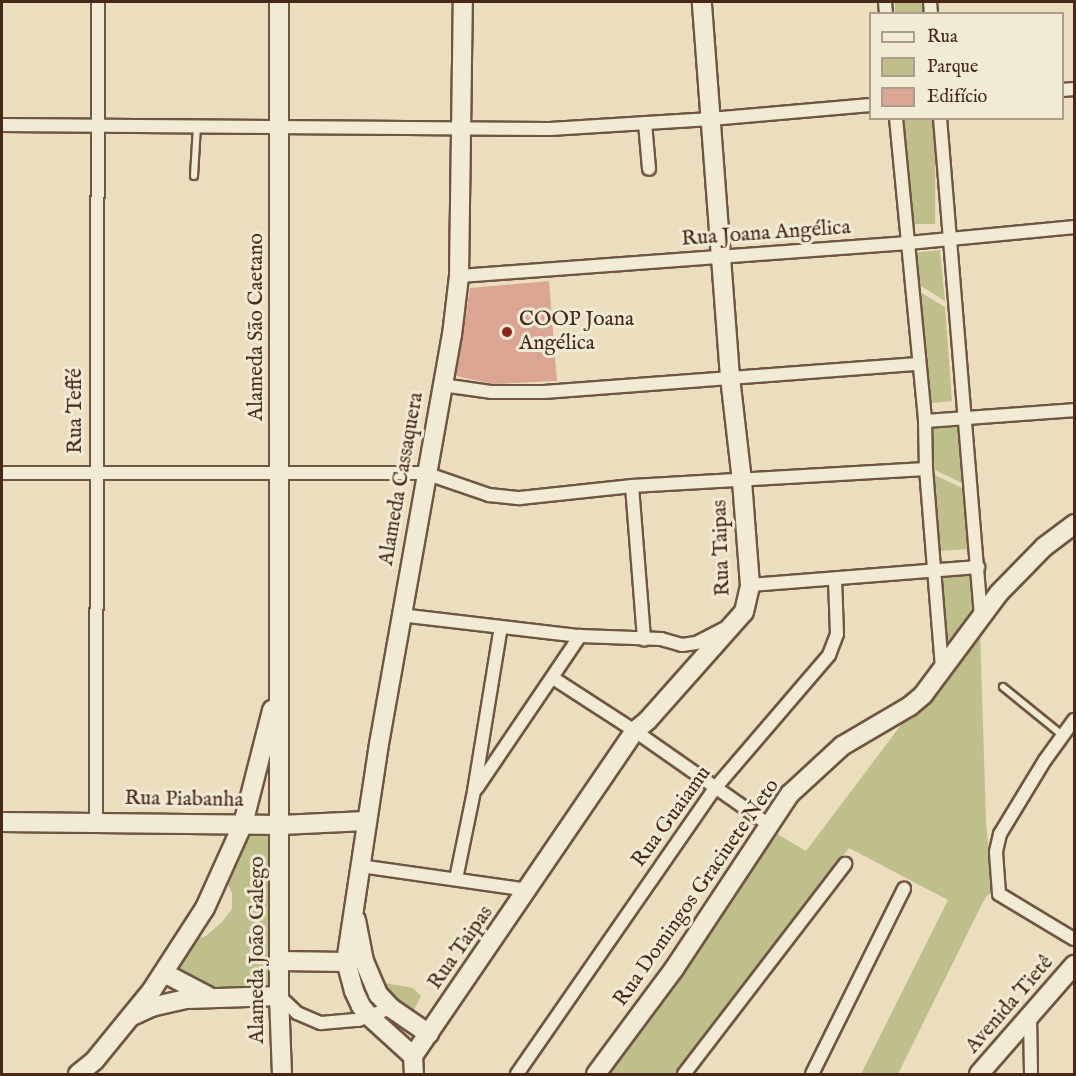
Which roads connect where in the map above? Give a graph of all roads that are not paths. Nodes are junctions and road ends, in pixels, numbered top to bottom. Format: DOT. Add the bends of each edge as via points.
graph roads {
  1 [pos="98,2"];
  2 [pos="279,2"];
  3 [pos="463,2"];
  4 [pos="702,2"];
  5 [pos="869,105"];
  6 [pos="711,119"];
  7 [pos="896,120"];
  8 [pos="940,120"];
  9 [pos="645,123"];
  10 [pos="97,124"];
  11 [pos="2,125"];
  12 [pos="197,125"];
  13 [pos="278,126"];
  14 [pos="463,129"];
  15 [pos="649,168"];
  16 [pos="194,176"];
  17 [pos="1074,227"];
  18 [pos="950,238"];
  19 [pos="909,243"];
  20 [pos="720,257"];
  21 [pos="459,276"];
  22 [pos="918,364"];
  23 [pos="730,377"];
  24 [pos="442,385"];
  25 [pos="1074,410"];
  26 [pos="967,420"];
  27 [pos="925,421"];
  28 [pos="926,469"];
  29 [pos="2,472"];
  30 [pos="96,472"];
  31 [pos="425,473"];
  32 [pos="280,474"];
  33 [pos="742,481"];
  34 [pos="632,486"];
  35 [pos="1074,525"];
  36 [pos="978,567"];
  37 [pos="936,572"];
  38 [pos="835,580"];
  39 [pos="750,585"];
  40 [pos="981,614"];
  41 [pos="400,615"];
  42 [pos="730,625"];
  43 [pos="501,627"];
  44 [pos="580,636"];
  45 [pos="644,640"];
  46 [pos="281,652"];
  47 [pos="942,671"];
  48 [pos="553,678"];
  49 [pos="1003,687"];
  50 [pos="1074,720"];
  51 [pos="635,731"];
  52 [pos="1062,735"];
  53 [pos="716,788"];
  54 [pos="474,791"];
  55 [pos="366,821"];
  56 [pos="2,822"];
  57 [pos="96,822"];
  58 [pos="243,824"];
  59 [pos="768,824"];
  60 [pos="281,825"];
  61 [pos="845,864"];
  62 [pos="360,867"];
  63 [pos="456,879"];
  64 [pos="904,889"];
  65 [pos="529,890"];
  66 [pos="353,906"];
  67 [pos="1074,939"];
  68 [pos="280,961"];
  69 [pos="346,962"];
  70 [pos="1074,965"];
  71 [pos="164,973"];
  72 [pos="279,996"];
  73 [pos="210,997"];
  74 [pos="391,1008"];
  75 [pos="132,1015"];
  76 [pos="369,1016"];
  77 [pos="1030,1016"];
  78 [pos="429,1034"];
  79 [pos="413,1056"];
  80 [pos="95,1067"];
  81 [pos="78,1074"];
  82 [pos="282,1074"];
  83 [pos="414,1074"];
  84 [pos="517,1074"];
  85 [pos="596,1074"];
  86 [pos="684,1074"];
  87 [pos="812,1074"];
  88 [pos="979,1074"];
  89 [pos="1031,1074"];
  1 -- 10 [label="street, Rua Teffé"];
  2 -- 13 [label="street, Alameda São Caetano"];
  3 -- 14 [label="street, Alameda Cassaquera"];
  4 -- 6 [label="street, Rua Taipas"];
  5 -- 6 [label="street"];
  6 -- 9 [label="street"];
  6 -- 20 [label="street, Rua Taipas"];
  7 -- 19 [label="street"];
  8 -- 18 [label="street"];
  9 -- 14 [label="street"];
  9 -- 15 [label="street"];
  10 -- 11 [label="street"];
  10 -- 12 [label="street"];
  10 -- 30 [label="street, Rua Teffé"];
  12 -- 13 [label="street"];
  12 -- 16 [label="lane"];
  13 -- 14 [label="street"];
  13 -- 32 [label="street, Alameda São Caetano"];
  14 -- 21 [label="street, Alameda Cassaquera"];
  17 -- 18 [label="street, Rua Joana Angélica"];
  18 -- 19 [label="street, Rua Joana Angélica"];
  18 -- 26 [label="street"];
  19 -- 20 [label="street, Rua Joana Angélica"];
  19 -- 22 [label="street"];
  20 -- 21 [label="street, Rua Joana Angélica"];
  20 -- 23 [label="street, Rua Taipas"];
  21 -- 24 [label="street, Alameda Cassaquera"];
  22 -- 23 [label="street"];
  22 -- 27 [label="street"];
  23 -- 24 [label="street" via="527,392"];
  23 -- 33 [label="street, Rua Taipas"];
  24 -- 31 [label="street, Alameda Cassaquera"];
  25 -- 26 [label="street"];
  26 -- 27 [label="street"];
  26 -- 36 [label="street"];
  27 -- 28 [label="street"];
  28 -- 33 [label="street"];
  28 -- 37 [label="street"];
  29 -- 30 [label="street"];
  30 -- 32 [label="street"];
  30 -- 57 [label="street, Rua Teffé"];
  31 -- 32 [label="street"];
  31 -- 34 [label="street" via="503,497"];
  31 -- 41 [label="street, Alameda Cassaquera"];
  32 -- 46 [label="street, Alameda São Caetano"];
  33 -- 34 [label="street"];
  33 -- 39 [label="street, Rua Taipas"];
  34 -- 45 [label="street"];
  35 -- 40 [label="street, Rua Domingos Graciuete Neto" via="1044,547"];
  36 -- 37 [label="street"];
  36 -- 40 [label="street"];
  37 -- 38 [label="street"];
  37 -- 47 [label="street"];
  38 -- 39 [label="street"];
  38 -- 53 [label="street, Rua Guaiamu" via="837,634 829,655"];
  39 -- 42 [label="street, Rua Taipas" via="744,612"];
  40 -- 47 [label="street, Rua Domingos Graciuete Neto"];
  41 -- 43 [label="street"];
  41 -- 55 [label="street, Alameda Cassaquera"];
  42 -- 45 [label="street" via="696,643"];
  42 -- 51 [label="street, Rua Taipas"];
  43 -- 44 [label="street"];
  43 -- 54 [label="street"];
  44 -- 45 [label="street"];
  44 -- 48 [label="street"];
  46 -- 58 [label="street, Alameda São Caetano" via="267,734"];
  46 -- 60 [label="street, Alameda São Caetano"];
  47 -- 59 [label="street, Rua Domingos Graciuete Neto" via="910,706 822,762 790,794"];
  48 -- 51 [label="street"];
  48 -- 54 [label="street"];
  49 -- 52 [label="lane"];
  50 -- 52 [label="street"];
  51 -- 53 [label="street"];
  51 -- 65 [label="street, Rua Taipas"];
  52 -- 67 [label="street" via="1000,834 997,887 1004,898"];
  53 -- 59 [label="street"];
  53 -- 84 [label="street, Rua Guaiamu"];
  54 -- 63 [label="street"];
  55 -- 60 [label="street, Rua Piabanha"];
  55 -- 62 [label="street, Alameda Cassaquera"];
  56 -- 57 [label="street, Rua Piabanha"];
  57 -- 58 [label="street, Rua Piabanha"];
  58 -- 60 [label="street, Rua Piabanha"];
  58 -- 71 [label="street, Alameda São Caetano" via="205,908"];
  59 -- 85 [label="street, Rua Domingos Graciuete Neto" via="681,960"];
  60 -- 68 [label="street, Alameda João Galego"];
  61 -- 86 [label="street"];
  62 -- 63 [label="street"];
  62 -- 66 [label="street, Alameda Cassaquera"];
  63 -- 65 [label="street"];
  64 -- 87 [label="street"];
  65 -- 78 [label="street, Rua Taipas"];
  66 -- 69 [label="street, Alameda Cassaquera"];
  66 -- 74 [label="street" via="370,978"];
  68 -- 69 [label="street"];
  68 -- 72 [label="street, Alameda João Galego"];
  69 -- 76 [label="street" via="354,991"];
  70 -- 77 [label="street, Avenida Tietê"];
  71 -- 73 [label="street"];
  71 -- 75 [label="street, Alameda São Caetano"];
  72 -- 73 [label="street"];
  72 -- 76 [label="street" via="297,1013 321,1023"];
  72 -- 82 [label="street, Alameda João Galego"];
  73 -- 75 [label="street" via="168,1002"];
  74 -- 76 [label="street"];
  74 -- 78 [label="street"];
  75 -- 80 [label="street, Alameda São Caetano"];
  76 -- 79 [label="street"];
  77 -- 88 [label="street, Avenida Tietê"];
  77 -- 89 [label="street"];
  78 -- 79 [label="street, Rua Taipas"];
  79 -- 83 [label="street"];
  80 -- 81 [label="street, Alameda São Caetano"];
}
